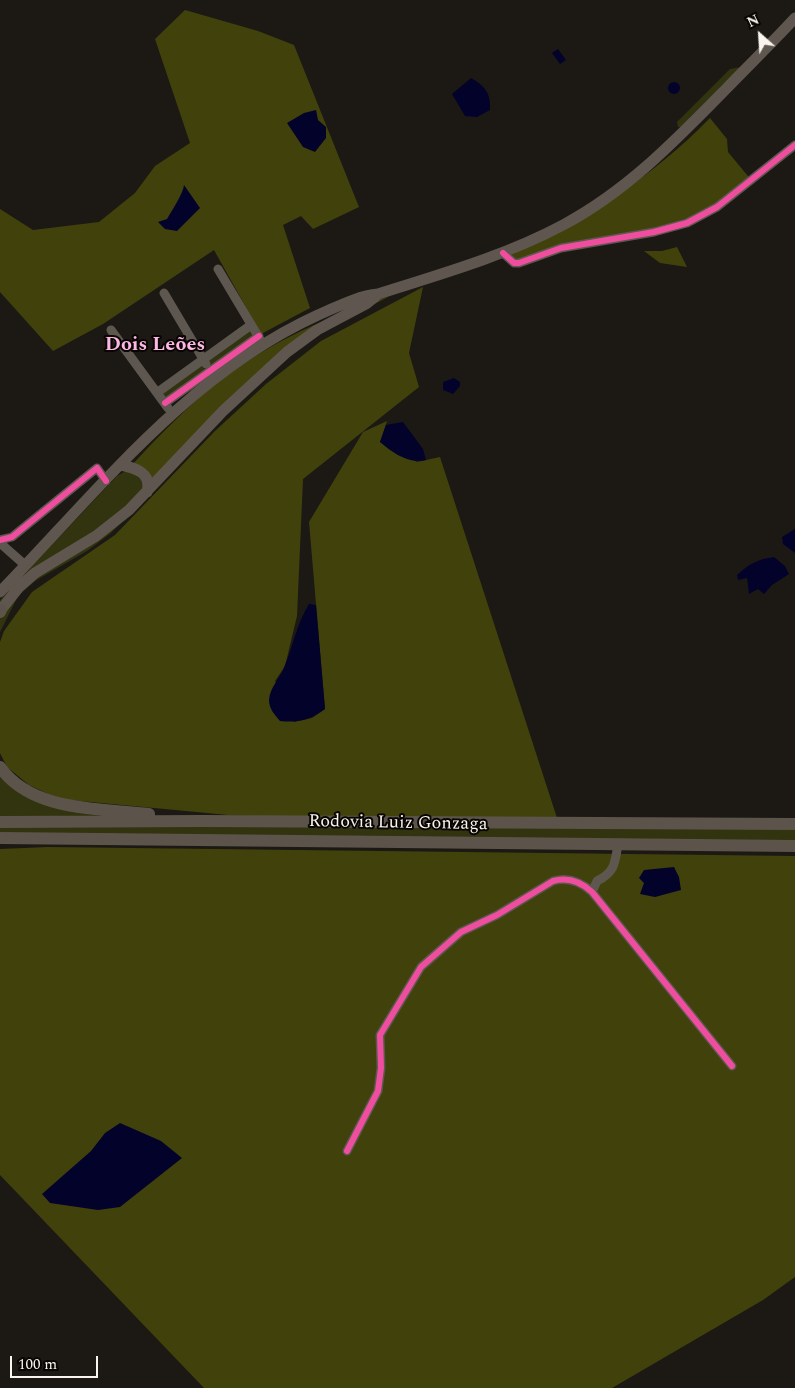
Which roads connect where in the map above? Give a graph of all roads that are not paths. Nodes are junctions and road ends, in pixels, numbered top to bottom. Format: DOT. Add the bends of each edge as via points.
graph roads {
  1 [pos="795,18"];
  2 [pos="795,145"];
  3 [pos="503,253"];
  4 [pos="218,269"];
  5 [pos="164,293"];
  6 [pos="378,294"];
  7 [pos="251,325"];
  8 [pos="111,330"];
  9 [pos="261,339"];
  10 [pos="203,359"];
  11 [pos="214,373"];
  12 [pos="158,392"];
  13 [pos="165,403"];
  14 [pos="171,415"];
  15 [pos="121,464"];
  16 [pos="106,481"];
  17 [pos="147,492"];
  18 [pos="0,542"];
  19 [pos="25,565"];
  20 [pos="0,592"];
  21 [pos="0,611"];
  22 [pos="0,767"];
  23 [pos="201,821"];
  24 [pos="0,822"];
  25 [pos="795,824"];
  26 [pos="0,838"];
  27 [pos="618,844"];
  28 [pos="795,846"];
  29 [pos="592,892"];
  30 [pos="732,1066"];
  31 [pos="348,1150"];
  1 -- 3 [label="main road" via="639,175 564,224"];
  2 -- 3 [label="street" via="724,203 687,223 561,248 519,263 514,263"];
  3 -- 6 [label="main road"];
  4 -- 7 [label="street"];
  5 -- 10 [label="street"];
  6 -- 9 [label="main road" via="363,296"];
  6 -- 17 [label="main road" via="366,304 317,330 263,373"];
  7 -- 9 [label="street"];
  7 -- 10 [label="street"];
  8 -- 12 [label="street"];
  9 -- 11 [label="main road"];
  10 -- 11 [label="street"];
  10 -- 12 [label="street"];
  11 -- 13 [label="street"];
  11 -- 14 [label="main road"];
  12 -- 13 [label="street"];
  13 -- 14 [label="street"];
  14 -- 15 [label="main road"];
  15 -- 16 [label="main road"];
  15 -- 17 [label="main road" via="144,473 148,481"];
  16 -- 18 [label="street" via="97,468 12,537"];
  16 -- 19 [label="main road"];
  17 -- 21 [label="main road" via="96,536 35,573"];
  18 -- 19 [label="street"];
  19 -- 20 [label="main road"];
  22 -- 23 [label="highway" via="32,795 57,803"];
  23 -- 24 [label="highway, Rodovia Luiz Gonzaga"];
  23 -- 25 [label="highway, Rodovia Luiz Gonzaga"];
  26 -- 27 [label="highway, Rodovia Luiz Gonzaga"];
  27 -- 28 [label="highway, Rodovia Luiz Gonzaga"];
  27 -- 29 [label="street" via="609,876 597,881"];
  29 -- 30 [label="street"];
  29 -- 31 [label="street" via="573,881 553,881 497,915 461,932 424,964 380,1035 378,1091"];
}
